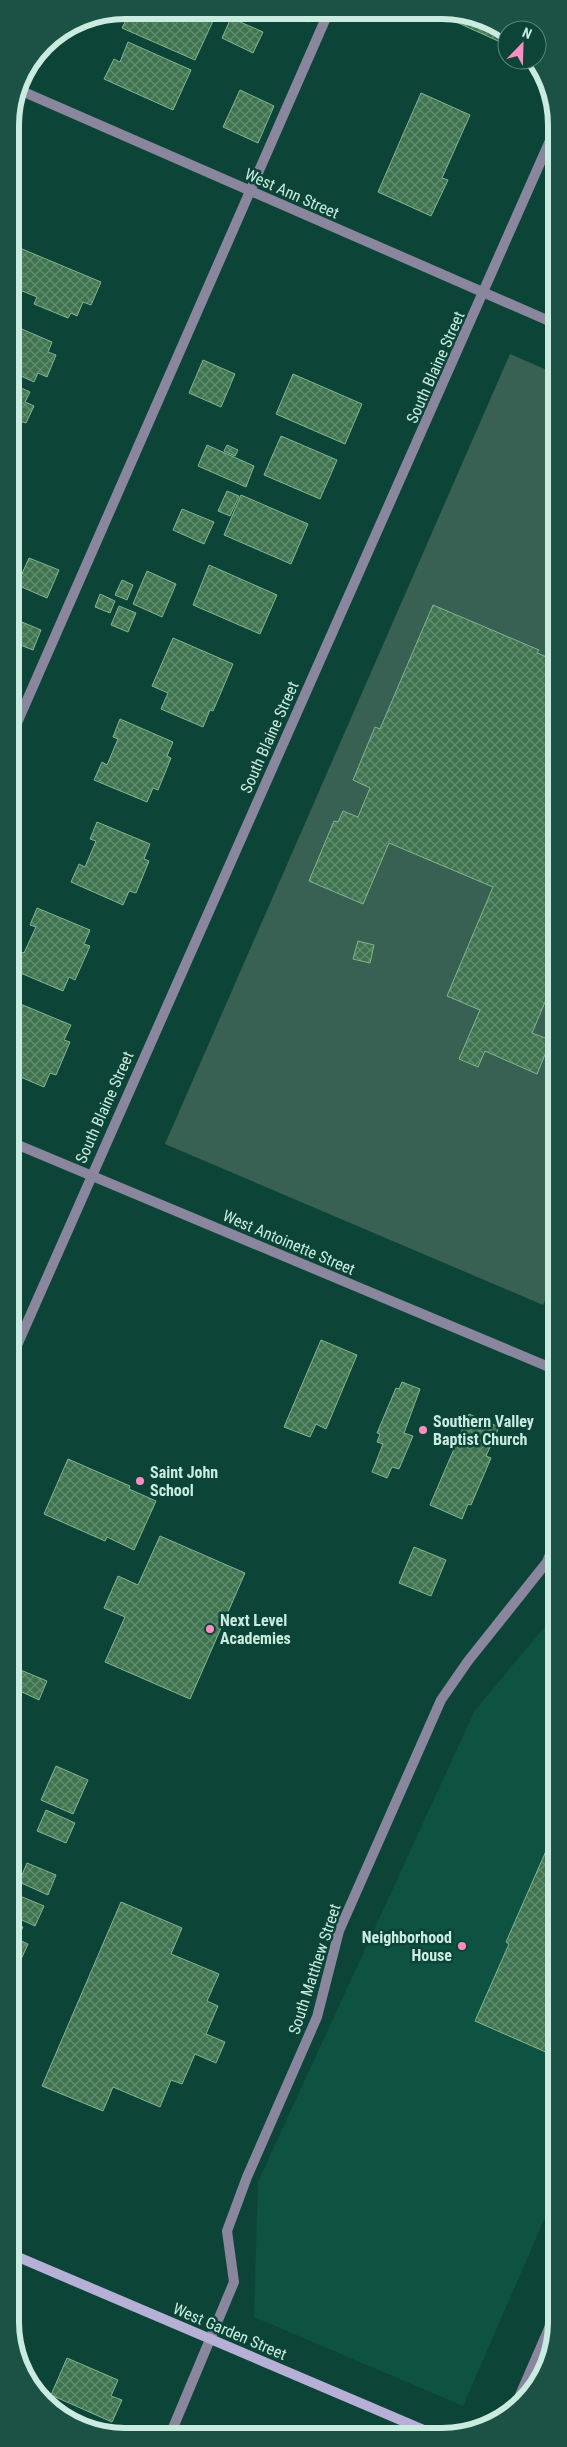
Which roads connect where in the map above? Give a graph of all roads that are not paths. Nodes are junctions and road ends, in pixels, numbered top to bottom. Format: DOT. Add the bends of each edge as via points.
graph roads {
  1 [pos="325,19"];
  2 [pos="24,91"];
  3 [pos="548,146"];
  4 [pos="250,191"];
  5 [pos="484,294"];
  6 [pos="548,321"];
  7 [pos="19,718"];
  8 [pos="19,1145"];
  9 [pos="90,1175"];
  10 [pos="19,1340"];
  11 [pos="548,1367"];
  12 [pos="548,1560"];
  13 [pos="19,2257"];
  14 [pos="548,2332"];
  15 [pos="212,2339"];
  16 [pos="521,2393"];
  17 [pos="173,2428"];
  18 [pos="419,2428"];
  1 -- 4 [label="street"];
  2 -- 4 [label="street, West Ann Street"];
  3 -- 5 [label="street, South Blaine Street"];
  4 -- 5 [label="street, West Ann Street"];
  4 -- 7 [label="street"];
  5 -- 6 [label="street, West Ann Street"];
  5 -- 9 [label="street, South Blaine Street"];
  8 -- 9 [label="street, West Antoinette Street"];
  9 -- 10 [label="street, South Blaine Street"];
  9 -- 11 [label="street, West Antoinette Street"];
  12 -- 15 [label="street, South Matthew Street" via="440,1700 339,1931 317,2017 227,2231 234,2282"];
  13 -- 15 [label="main road, West Garden Street"];
  14 -- 16 [label="street"];
  15 -- 17 [label="street, South Matthew Street"];
  15 -- 18 [label="main road, West Garden Street"];
}
